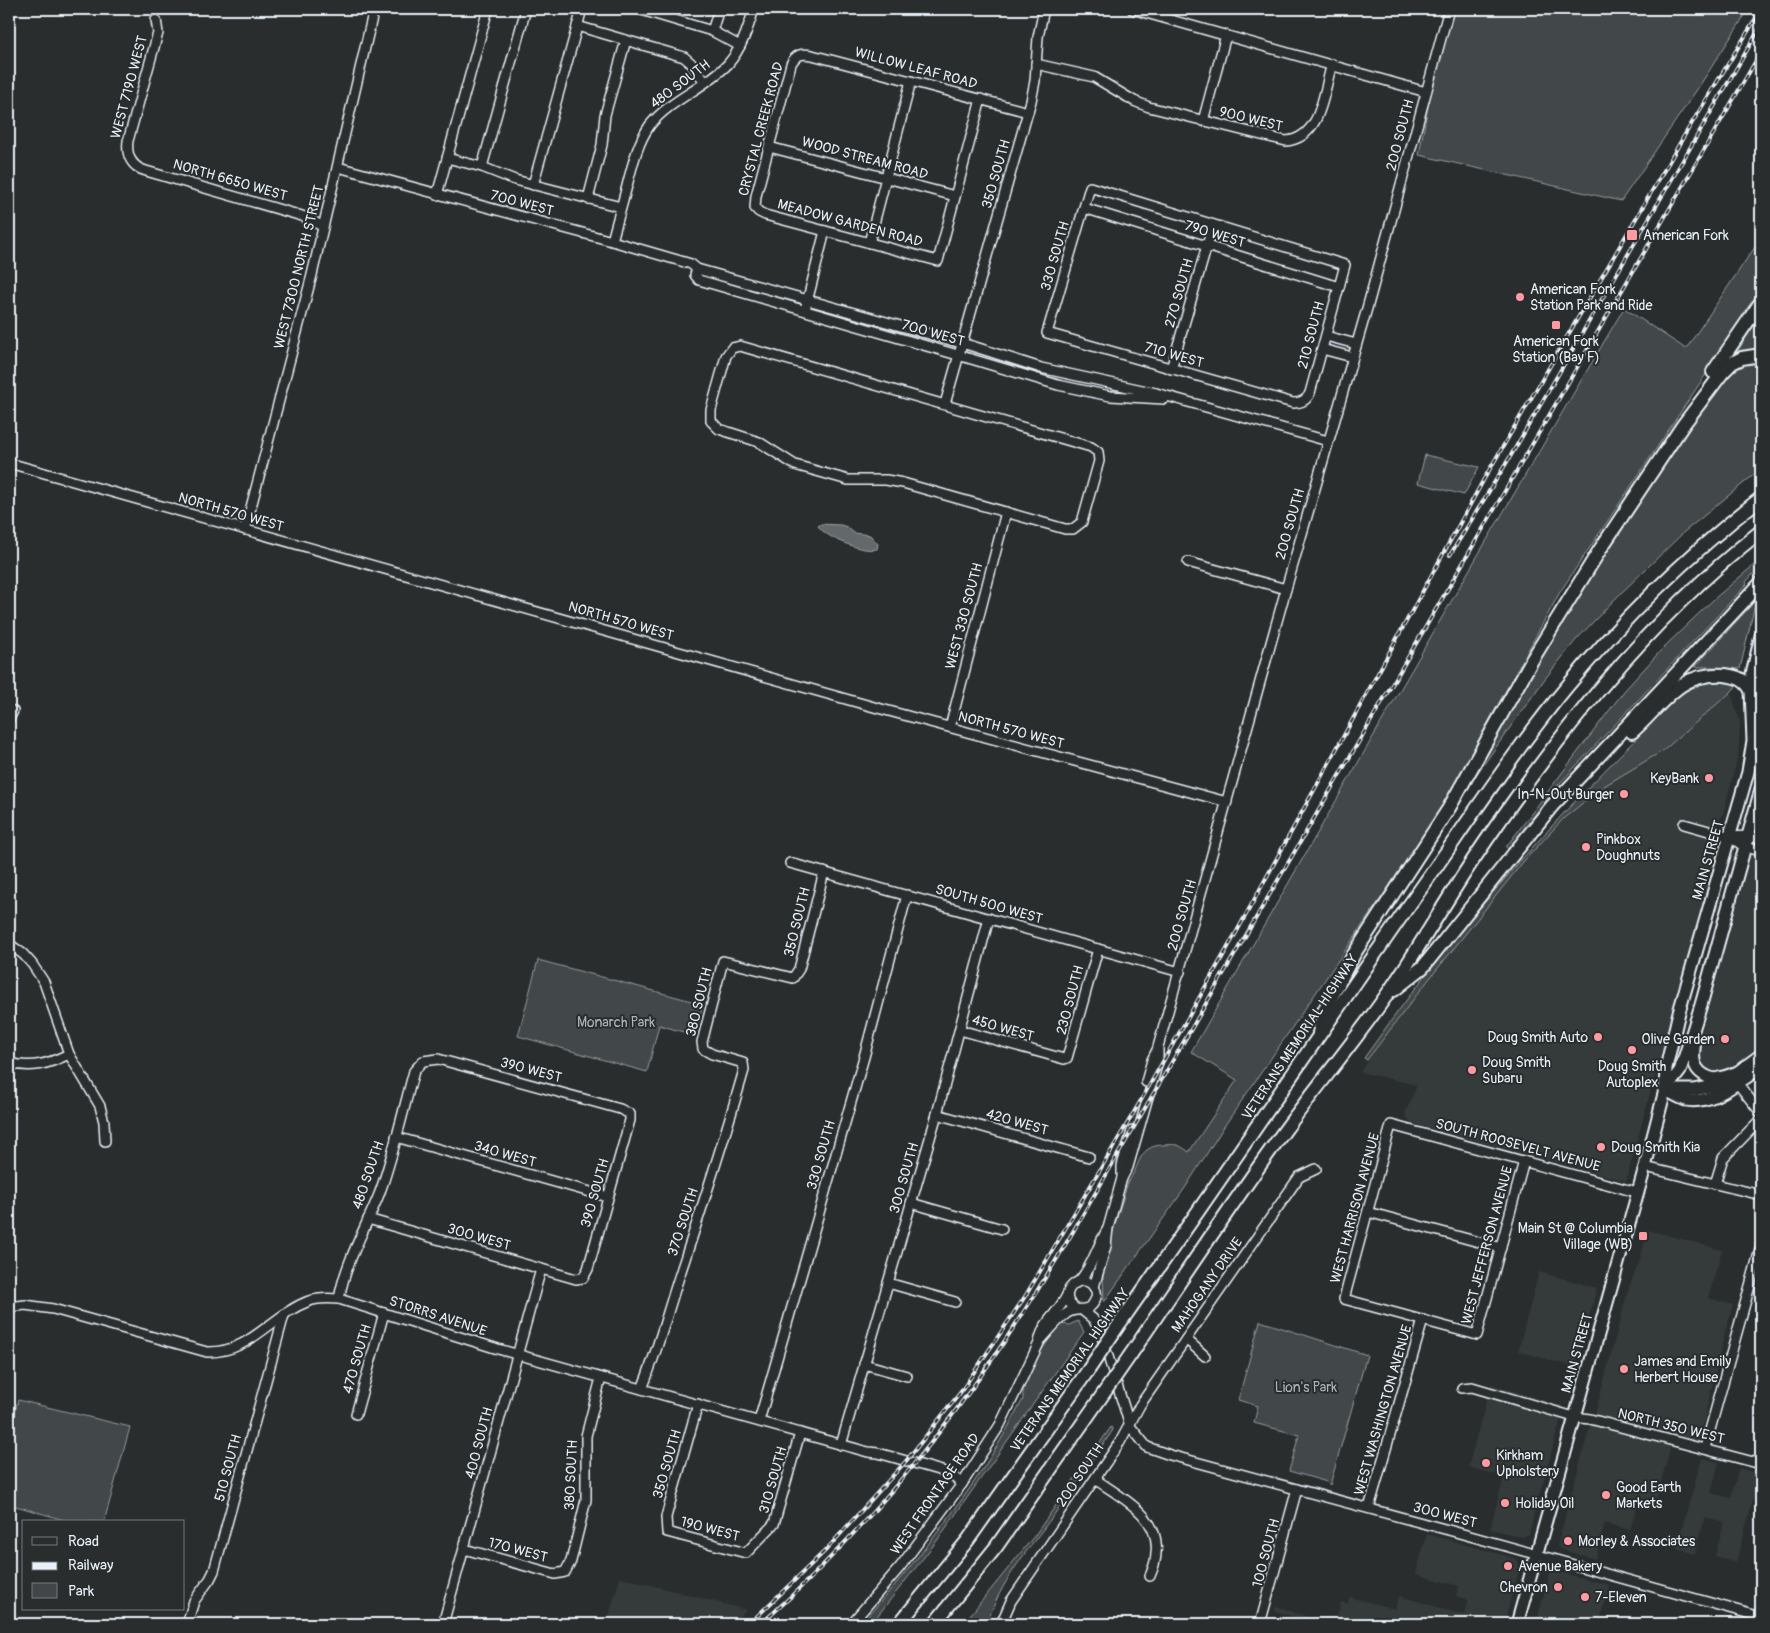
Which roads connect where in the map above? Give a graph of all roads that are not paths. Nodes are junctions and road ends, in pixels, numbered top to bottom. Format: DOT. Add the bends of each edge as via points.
graph roads {
  1 [pos="374,9"];
  2 [pos="488,9"];
  3 [pos="526,9"];
  4 [pos="582,9"];
  5 [pos="638,9"];
  6 [pos="719,9"];
  7 [pos="754,9"];
  8 [pos="1044,9"];
  9 [pos="1132,9"];
  10 [pos="1449,9"];
  11 [pos="670,13"];
  12 [pos="156,20"];
  13 [pos="577,26"];
  14 [pos="712,31"];
  15 [pos="1226,35"];
  16 [pos="626,40"];
  17 [pos="740,46"];
  18 [pos="798,55"];
  19 [pos="1036,64"];
  20 [pos="1332,64"];
  21 [pos="912,81"];
  22 [pos="705,82"];
  23 [pos="1426,92"];
  24 [pos="980,99"];
  25 [pos="1028,112"];
  26 [pos="1203,121"];
  27 [pos="769,147"];
  28 [pos="447,158"];
  29 [pos="131,161"];
  30 [pos="338,167"];
  31 [pos="482,167"];
  32 [pos="886,178"];
  33 [pos="533,184"];
  34 [pos="1090,187"];
  35 [pos="437,195"];
  36 [pos="955,196"];
  37 [pos="588,199"];
  38 [pos="621,207"];
  39 [pos="1084,208"];
  40 [pos="757,210"];
  41 [pos="1213,225"];
  42 [pos="322,226"];
  43 [pos="825,231"];
  44 [pos="612,241"];
  45 [pos="869,242"];
  46 [pos="1207,246"];
  47 [pos="1345,265"];
  48 [pos="698,269"];
  49 [pos="1339,287"];
  50 [pos="807,301"];
  51 [pos="1761,302"];
  52 [pos="804,311"];
  53 [pos="1047,333"];
  54 [pos="1326,336"];
  55 [pos="963,344"];
  56 [pos="1356,344"];
  57 [pos="1322,349"];
  58 [pos="960,355"];
  59 [pos="1761,355"];
  60 [pos="1352,357"];
  61 [pos="1171,368"];
  62 [pos="1176,399"];
  63 [pos="1293,403"];
  64 [pos="946,404"];
  65 [pos="1683,425"];
  66 [pos="1328,441"];
  67 [pos="9,463"];
  68 [pos="1761,498"];
  69 [pos="1006,512"];
  70 [pos="244,530"];
  71 [pos="1761,532"];
  72 [pos="1188,562"];
  73 [pos="1761,583"];
  74 [pos="1286,589"];
  75 [pos="1761,636"];
  76 [pos="1751,690"];
  77 [pos="950,727"];
  78 [pos="1581,776"];
  79 [pos="1761,789"];
  80 [pos="1227,802"];
  81 [pos="1684,824"];
  82 [pos="1730,837"];
  83 [pos="1761,839"];
  84 [pos="1747,841"];
  85 [pos="1761,851"];
  86 [pos="790,863"];
  87 [pos="824,872"];
  88 [pos="907,895"];
  89 [pos="989,918"];
  90 [pos="9,944"];
  91 [pos="1098,949"];
  92 [pos="723,961"];
  93 [pos="1180,972"];
  94 [pos="1386,996"];
  95 [pos="1701,1005"];
  96 [pos="960,1030"];
  97 [pos="1318,1038"];
  98 [pos="69,1054"];
  99 [pos="1761,1055"];
  100 [pos="1067,1058"];
  101 [pos="423,1061"];
  102 [pos="9,1063"];
  103 [pos="743,1063"];
  104 [pos="1761,1068"];
  105 [pos="1736,1078"];
  106 [pos="1665,1090"];
  107 [pos="1761,1113"];
  108 [pos="630,1114"];
  109 [pos="937,1114"];
  110 [pos="1761,1120"];
  111 [pos="1392,1125"];
  112 [pos="396,1137"];
  113 [pos="105,1141"];
  114 [pos="1089,1157"];
  115 [pos="1524,1161"];
  116 [pos="1645,1167"];
  117 [pos="1316,1169"];
  118 [pos="1715,1184"];
  119 [pos="1638,1192"];
  120 [pos="1761,1195"];
  121 [pos="608,1197"];
  122 [pos="911,1203"];
  123 [pos="1368,1212"];
  124 [pos="368,1219"];
  125 [pos="1108,1228"];
  126 [pos="1002,1229"];
  127 [pos="1761,1246"];
  128 [pos="1501,1248"];
  129 [pos="541,1269"];
  130 [pos="583,1278"];
  131 [pos="1079,1281"];
  132 [pos="888,1283"];
  133 [pos="1094,1287"];
  134 [pos="1067,1295"];
  135 [pos="339,1299"];
  136 [pos="955,1302"];
  137 [pos="1095,1302"];
  138 [pos="9,1307"];
  139 [pos="1080,1310"];
  140 [pos="384,1313"];
  141 [pos="284,1315"];
  142 [pos="1423,1320"];
  143 [pos="1100,1331"];
  144 [pos="1186,1339"];
  145 [pos="1039,1342"];
  146 [pos="518,1354"];
  147 [pos="1205,1356"];
  148 [pos="864,1364"];
  149 [pos="907,1376"];
  150 [pos="601,1378"];
  151 [pos="1462,1388"];
  152 [pos="642,1389"];
  153 [pos="698,1404"];
  154 [pos="356,1414"];
  155 [pos="1574,1417"];
  156 [pos="758,1422"];
  157 [pos="1130,1426"];
  158 [pos="800,1433"];
  159 [pos="840,1445"];
  160 [pos="1705,1448"];
  161 [pos="1761,1464"];
  162 [pos="1095,1479"];
  163 [pos="962,1484"];
  164 [pos="1297,1489"];
  165 [pos="1369,1508"];
  166 [pos="667,1532"];
  167 [pos="464,1549"];
  168 [pos="746,1553"];
  169 [pos="1536,1555"];
  170 [pos="565,1572"];
  171 [pos="1150,1576"];
  172 [pos="1761,1616"];
  173 [pos="187,1624"];
  174 [pos="443,1624"];
  175 [pos="852,1624"];
  176 [pos="899,1624"];
  177 [pos="934,1624"];
  178 [pos="1001,1624"];
  179 [pos="1260,1624"];
  180 [pos="1517,1624"];
  1 -- 30 [label="street, WEST 7300 NORTH STREET"];
  2 -- 28 [label="street"];
  3 -- 31 [label="street"];
  4 -- 13 [label="street"];
  5 -- 11 [label="street"];
  6 -- 14 [label="street"];
  7 -- 17 [label="street, 480 SOUTH"];
  8 -- 19 [label="street, 350 SOUTH"];
  9 -- 15 [label="street"];
  10 -- 23 [label="street, 200 SOUTH"];
  11 -- 14 [label="street"];
  12 -- 29 [label="street, WEST 7190 WEST" via="158,32 128,141"];
  13 -- 16 [label="street"];
  13 -- 33 [label="street"];
  14 -- 17 [label="street"];
  15 -- 20 [label="street"];
  15 -- 26 [label="street, 900 WEST"];
  16 -- 22 [label="street" via="684,57"];
  16 -- 37 [label="street" via="605,115 602,145"];
  17 -- 22 [label="street, 480 SOUTH" via="728,63"];
  18 -- 21 [label="street, WILLOW LEAF ROAD" via="812,55"];
  18 -- 27 [label="street, CRYSTAL CREEK ROAD" via="791,64"];
  19 -- 25 [label="street, 350 SOUTH"];
  19 -- 26 [label="street, 900 WEST" via="1094,77 1141,104"];
  20 -- 23 [label="street"];
  20 -- 26 [label="street, 900 WEST" via="1316,120 1310,130 1296,140 1280,141"];
  21 -- 24 [label="street, WILLOW LEAF ROAD"];
  21 -- 32 [label="street"];
  22 -- 38 [label="street, 480 SOUTH" via="649,126 635,155"];
  23 -- 56 [label="street, 200 SOUTH"];
  24 -- 25 [label="street, WILLOW LEAF ROAD"];
  24 -- 36 [label="street"];
  25 -- 55 [label="street, 350 SOUTH"];
  27 -- 32 [label="street, WOOD STREAM ROAD"];
  27 -- 40 [label="street, CRYSTAL CREEK ROAD" via="755,202"];
  28 -- 31 [label="street"];
  28 -- 35 [label="street"];
  29 -- 42 [label="street, NORTH 6650 WEST" via="142,170 294,213"];
  30 -- 35 [label="street, 700 WEST"];
  30 -- 42 [label="street, WEST 7300 NORTH STREET"];
  31 -- 33 [label="street"];
  32 -- 36 [label="street, WOOD STREAM ROAD"];
  32 -- 45 [label="street"];
  33 -- 37 [label="street"];
  34 -- 39 [label="street, 330 SOUTH"];
  34 -- 41 [label="street, 790 WEST"];
  35 -- 44 [label="street, 700 WEST"];
  36 -- 45 [label="street, MEADOW GARDEN ROAD" via="938,261"];
  37 -- 38 [label="street"];
  38 -- 44 [label="street, 480 SOUTH"];
  39 -- 46 [label="street, 790 WEST"];
  39 -- 53 [label="street, 330 SOUTH"];
  40 -- 43 [label="street, MEADOW GARDEN ROAD"];
  41 -- 46 [label="street, 270 SOUTH"];
  41 -- 47 [label="street, 790 WEST"];
  42 -- 70 [label="street, WEST 7300 NORTH STREET"];
  43 -- 45 [label="street, MEADOW GARDEN ROAD"];
  43 -- 50 [label="street"];
  44 -- 48 [label="street, 700 WEST" via="691,264"];
  46 -- 49 [label="street, 790 WEST"];
  46 -- 61 [label="street, 270 SOUTH"];
  47 -- 49 [label="street, 210 SOUTH"];
  48 -- 50 [label="street, 700 WEST"];
  48 -- 52 [label="street, 700 WEST" via="696,276 699,280"];
  49 -- 54 [label="street, 210 SOUTH"];
  50 -- 52 [label="street"];
  50 -- 55 [label="street, 700 WEST"];
  51 -- 65 [label="highway" via="1712,374"];
  52 -- 58 [label="street, 700 WEST"];
  53 -- 61 [label="street, 710 WEST"];
  54 -- 56 [label="street"];
  54 -- 57 [label="street, 210 SOUTH"];
  55 -- 58 [label="street, 350 SOUTH"];
  55 -- 62 [label="street, 700 WEST" via="1041,368"];
  56 -- 60 [label="street, 200 SOUTH"];
  57 -- 60 [label="street"];
  57 -- 63 [label="street, 210 SOUTH" via="1308,396"];
  58 -- 62 [label="street, 700 WEST" via="1078,390 1120,397"];
  58 -- 64 [label="street, 350 SOUTH"];
  59 -- 65 [label="highway" via="1742,358 1727,367"];
  60 -- 66 [label="street, 200 SOUTH"];
  61 -- 63 [label="street, 710 WEST"];
  62 -- 66 [label="street, 700 WEST"];
  64 -- 69 [label="street" via="1091,446 1098,452 1099,461 1083,518 1077,528 1066,529"];
  64 -- 69 [label="street" via="740,346 732,348 726,356 710,414 713,424 719,429 759,442 795,465 848,480 904,483"];
  65 -- 97 [label="highway" via="1580,582 1450,808 1354,954 1323,1013"];
  66 -- 74 [label="street, 200 SOUTH"];
  67 -- 70 [label="street, NORTH 570 WEST"];
  68 -- 97 [label="highway, VETERANS MEMORIAL HIGHWAY" via="1666,580 1612,634 1565,688"];
  69 -- 77 [label="street, WEST 330 SOUTH"];
  70 -- 77 [label="street, NORTH 570 WEST"];
  71 -- 94 [label="highway" via="1658,624 1568,726 1472,860"];
  72 -- 74 [label="street"];
  73 -- 78 [label="highway"];
  74 -- 80 [label="street, 200 SOUTH"];
  75 -- 76 [label="main road, MAIN STREET"];
  76 -- 78 [label="highway" via="1736,677 1706,675 1689,680 1677,687 1638,727"];
  76 -- 82 [label="main road, MAIN STREET" via="1751,757"];
  77 -- 80 [label="street, NORTH 570 WEST"];
  78 -- 94 [label="highway" via="1527,836 1423,967"];
  79 -- 84 [label="main road, MAIN STREET"];
  80 -- 93 [label="street, 200 SOUTH"];
  81 -- 82 [label="street"];
  82 -- 84 [label="street"];
  82 -- 106 [label="main road, MAIN STREET" via="1679,1012 1666,1068"];
  83 -- 84 [label="street"];
  84 -- 85 [label="street"];
  84 -- 95 [label="main road, MAIN STREET"];
  86 -- 87 [label="street, SOUTH 500 WEST"];
  87 -- 88 [label="street, SOUTH 500 WEST"];
  87 -- 92 [label="street, 350 SOUTH" via="799,969 793,978"];
  88 -- 89 [label="street, SOUTH 500 WEST"];
  88 -- 156 [label="street, 330 SOUTH" via="864,1057"];
  89 -- 91 [label="street, SOUTH 500 WEST"];
  89 -- 96 [label="street, 300 SOUTH"];
  90 -- 98 [label="street" via="23,954 44,982"];
  91 -- 93 [label="street, SOUTH 500 WEST"];
  91 -- 100 [label="street, 230 SOUTH"];
  92 -- 103 [label="street, 380 SOUTH" via="702,1042 703,1049"];
  93 -- 125 [label="street, 200 SOUTH" via="1158,1048 1158,1062"];
  94 -- 177 [label="highway, bridge" via="1285,1131 996,1547"];
  95 -- 105 [label="main road" via="1693,1054 1696,1067 1712,1079"];
  95 -- 106 [label="main road, MAIN STREET" via="1680,1071"];
  96 -- 100 [label="street, 450 WEST"];
  96 -- 109 [label="street, 300 SOUTH"];
  97 -- 176 [label="highway, VETERANS MEMORIAL HIGHWAY, bridge" via="968,1540"];
  98 -- 102 [label="street" via="33,1067"];
  98 -- 113 [label="street" via="100,1106"];
  99 -- 105 [label="main road"];
  101 -- 108 [label="street, 390 WEST" via="438,1059"];
  101 -- 112 [label="street, 480 SOUTH" via="414,1070"];
  103 -- 152 [label="street, 370 SOUTH" via="744,1070 725,1136 662,1337"];
  104 -- 105 [label="main road"];
  105 -- 106 [label="main road" via="1724,1092 1699,1100 1685,1100"];
  105 -- 107 [label="street"];
  106 -- 116 [label="main road, MAIN STREET"];
  108 -- 121 [label="street, 390 SOUTH"];
  109 -- 114 [label="street, 420 WEST"];
  109 -- 122 [label="street, 300 SOUTH"];
  110 -- 118 [label="street" via="1723,1158"];
  111 -- 115 [label="street, SOUTH ROOSEVELT AVENUE"];
  111 -- 123 [label="street, WEST HARRISON AVENUE"];
  112 -- 121 [label="street, 340 WEST"];
  112 -- 124 [label="street, 480 SOUTH" via="382,1186"];
  115 -- 119 [label="street, SOUTH ROOSEVELT AVENUE"];
  115 -- 128 [label="street, WEST JEFFERSON AVENUE"];
  116 -- 118 [label="street"];
  116 -- 119 [label="main road, MAIN STREET"];
  117 -- 144 [label="street, MAHOGANY DRIVE" via="1299,1177"];
  118 -- 120 [label="street"];
  119 -- 155 [label="main road, MAIN STREET"];
  121 -- 130 [label="street, 390 SOUTH"];
  122 -- 126 [label="street"];
  122 -- 132 [label="street, 300 SOUTH"];
  123 -- 128 [label="street"];
  123 -- 142 [label="street, WEST HARRISON AVENUE" via="1344,1299"];
  124 -- 129 [label="street, 300 WEST"];
  124 -- 135 [label="street, 480 SOUTH" via="342,1278"];
  125 -- 131 [label="street, 200 SOUTH" via="1092,1265"];
  125 -- 133 [label="street, 200 SOUTH"];
  127 -- 160 [label="street"];
  128 -- 142 [label="street, WEST JEFFERSON AVENUE" via="1477,1335"];
  129 -- 130 [label="street, 300 WEST"];
  129 -- 146 [label="street, 400 SOUTH"];
  131 -- 133 [label="street" via="1086,1281"];
  131 -- 134 [label="street" via="1073,1284"];
  132 -- 136 [label="street"];
  132 -- 148 [label="street, 300 SOUTH"];
  133 -- 137 [label="street"];
  134 -- 139 [label="street" via="1072,1307"];
  134 -- 145 [label="street, WEST FRONTAGE ROAD" via="1041,1331"];
  135 -- 140 [label="street, STORRS AVENUE"];
  135 -- 141 [label="street, STORRS AVENUE" via="311,1300"];
  137 -- 139 [label="street" via="1091,1307"];
  137 -- 143 [label="street"];
  138 -- 141 [label="street, STORRS AVENUE" via="25,1305 54,1309 207,1352 232,1349"];
  139 -- 143 [label="street" via="1093,1319"];
  139 -- 145 [label="street, WEST FRONTAGE ROAD" via="1061,1317"];
  140 -- 146 [label="street, STORRS AVENUE"];
  140 -- 154 [label="street, 470 SOUTH"];
  141 -- 173 [label="street, 510 SOUTH" via="214,1571 194,1601"];
  142 -- 165 [label="street, WEST WASHINGTON AVENUE"];
  143 -- 157 [label="street"];
  144 -- 147 [label="street"];
  144 -- 157 [label="street, MAHOGANY DRIVE" via="1140,1405"];
  145 -- 163 [label="street, WEST FRONTAGE ROAD" via="1000,1425"];
  146 -- 150 [label="street, STORRS AVENUE"];
  146 -- 167 [label="street, 400 SOUTH"];
  148 -- 149 [label="street"];
  148 -- 159 [label="street, 300 SOUTH"];
  150 -- 152 [label="street, STORRS AVENUE"];
  150 -- 170 [label="street, 380 SOUTH" via="586,1436 584,1510 571,1561"];
  151 -- 155 [label="street, NORTH 350 WEST" via="1472,1387"];
  152 -- 153 [label="street, STORRS AVENUE"];
  153 -- 156 [label="street, STORRS AVENUE"];
  153 -- 166 [label="street, 350 SOUTH" via="666,1517"];
  155 -- 160 [label="street, NORTH 350 WEST"];
  155 -- 169 [label="main road, MAIN STREET"];
  156 -- 158 [label="street, STORRS AVENUE"];
  157 -- 162 [label="street, 200 SOUTH"];
  157 -- 164 [label="street, 300 WEST" via="1147,1447"];
  158 -- 159 [label="street, STORRS AVENUE"];
  158 -- 168 [label="street, 310 SOUTH" via="774,1524"];
  159 -- 163 [label="street, STORRS AVENUE" via="949,1473"];
  160 -- 161 [label="street, NORTH 350 WEST"];
  162 -- 171 [label="street" via="1141,1512 1152,1527 1157,1552"];
  162 -- 178 [label="street, 200 SOUTH" via="1011,1600"];
  163 -- 175 [label="street, WEST FRONTAGE ROAD" via="900,1567"];
  164 -- 165 [label="street, 300 WEST"];
  164 -- 179 [label="street, 100 SOUTH"];
  165 -- 169 [label="street, 300 WEST"];
  166 -- 168 [label="street, 190 WEST"];
  167 -- 170 [label="street, 170 WEST" via="555,1574"];
  167 -- 174 [label="street, 400 SOUTH"];
  169 -- 172 [label="street, 300 WEST"];
  169 -- 180 [label="main road, MAIN STREET"];
}
